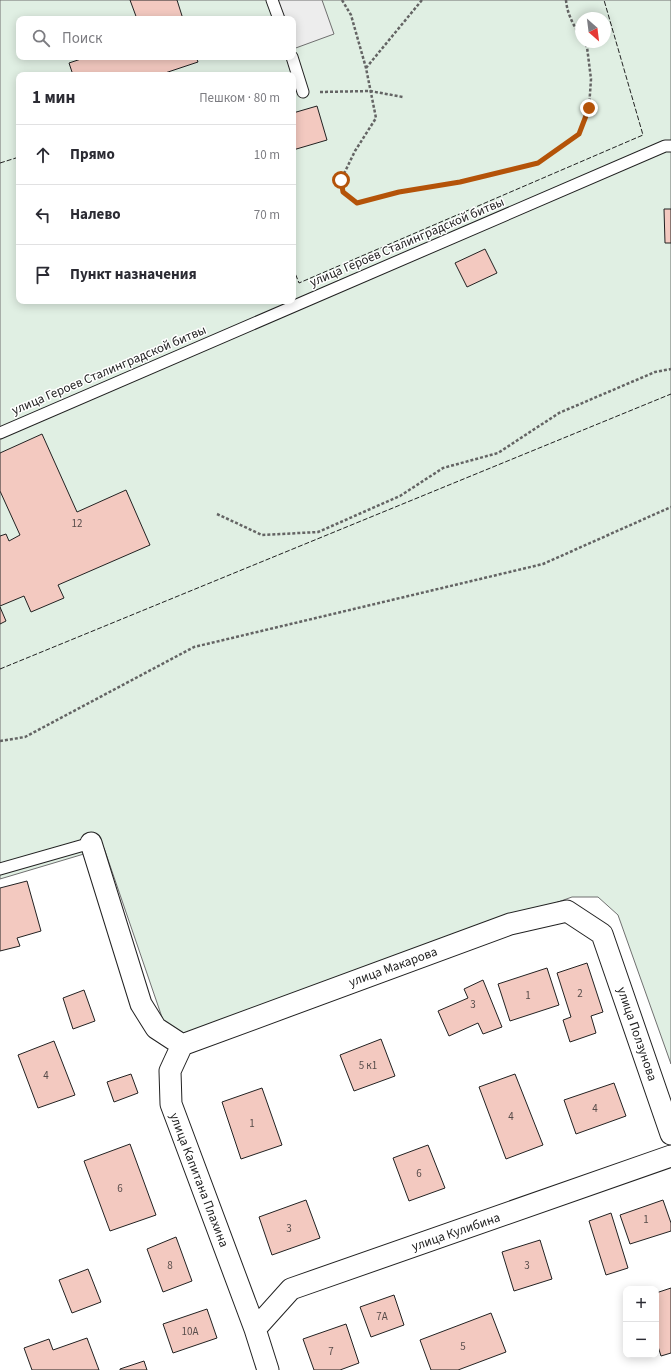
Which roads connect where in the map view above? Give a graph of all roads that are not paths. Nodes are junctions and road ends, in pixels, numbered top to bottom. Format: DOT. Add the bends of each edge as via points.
graph roads {
  1 [pos="272,0"];
  2 [pos="278,16"];
  3 [pos="293,60"];
  4 [pos="303,92"];
  5 [pos="671,146"];
  6 [pos="0,432"];
  7 [pos="91,843"];
  8 [pos="0,869"];
  9 [pos="602,934"];
  10 [pos="182,1044"];
  11 [pos="671,1134"];
  12 [pos="671,1156"];
  13 [pos="255,1329"];
  14 [pos="266,1369"];
  1 -- 2 [label="lane"];
  3 -- 4 [label="lane"];
  5 -- 6 [label="lane, улица Героев Сталинградской битвы" via="665,146"];
  7 -- 8 [label="lane"];
  7 -- 10 [label="street" via="141,1004 156,1028"];
  9 -- 10 [label="street, улица Макарова" via="567,911 510,924"];
  9 -- 11 [label="street, улица Ползунова"];
  10 -- 13 [label="street, улица Капитана Плахина" via="170,1071 171,1104"];
  12 -- 13 [label="street, улица Кулибина" via="291,1289"];
  13 -- 14 [label="street, улица Капитана Плахина"];
}
